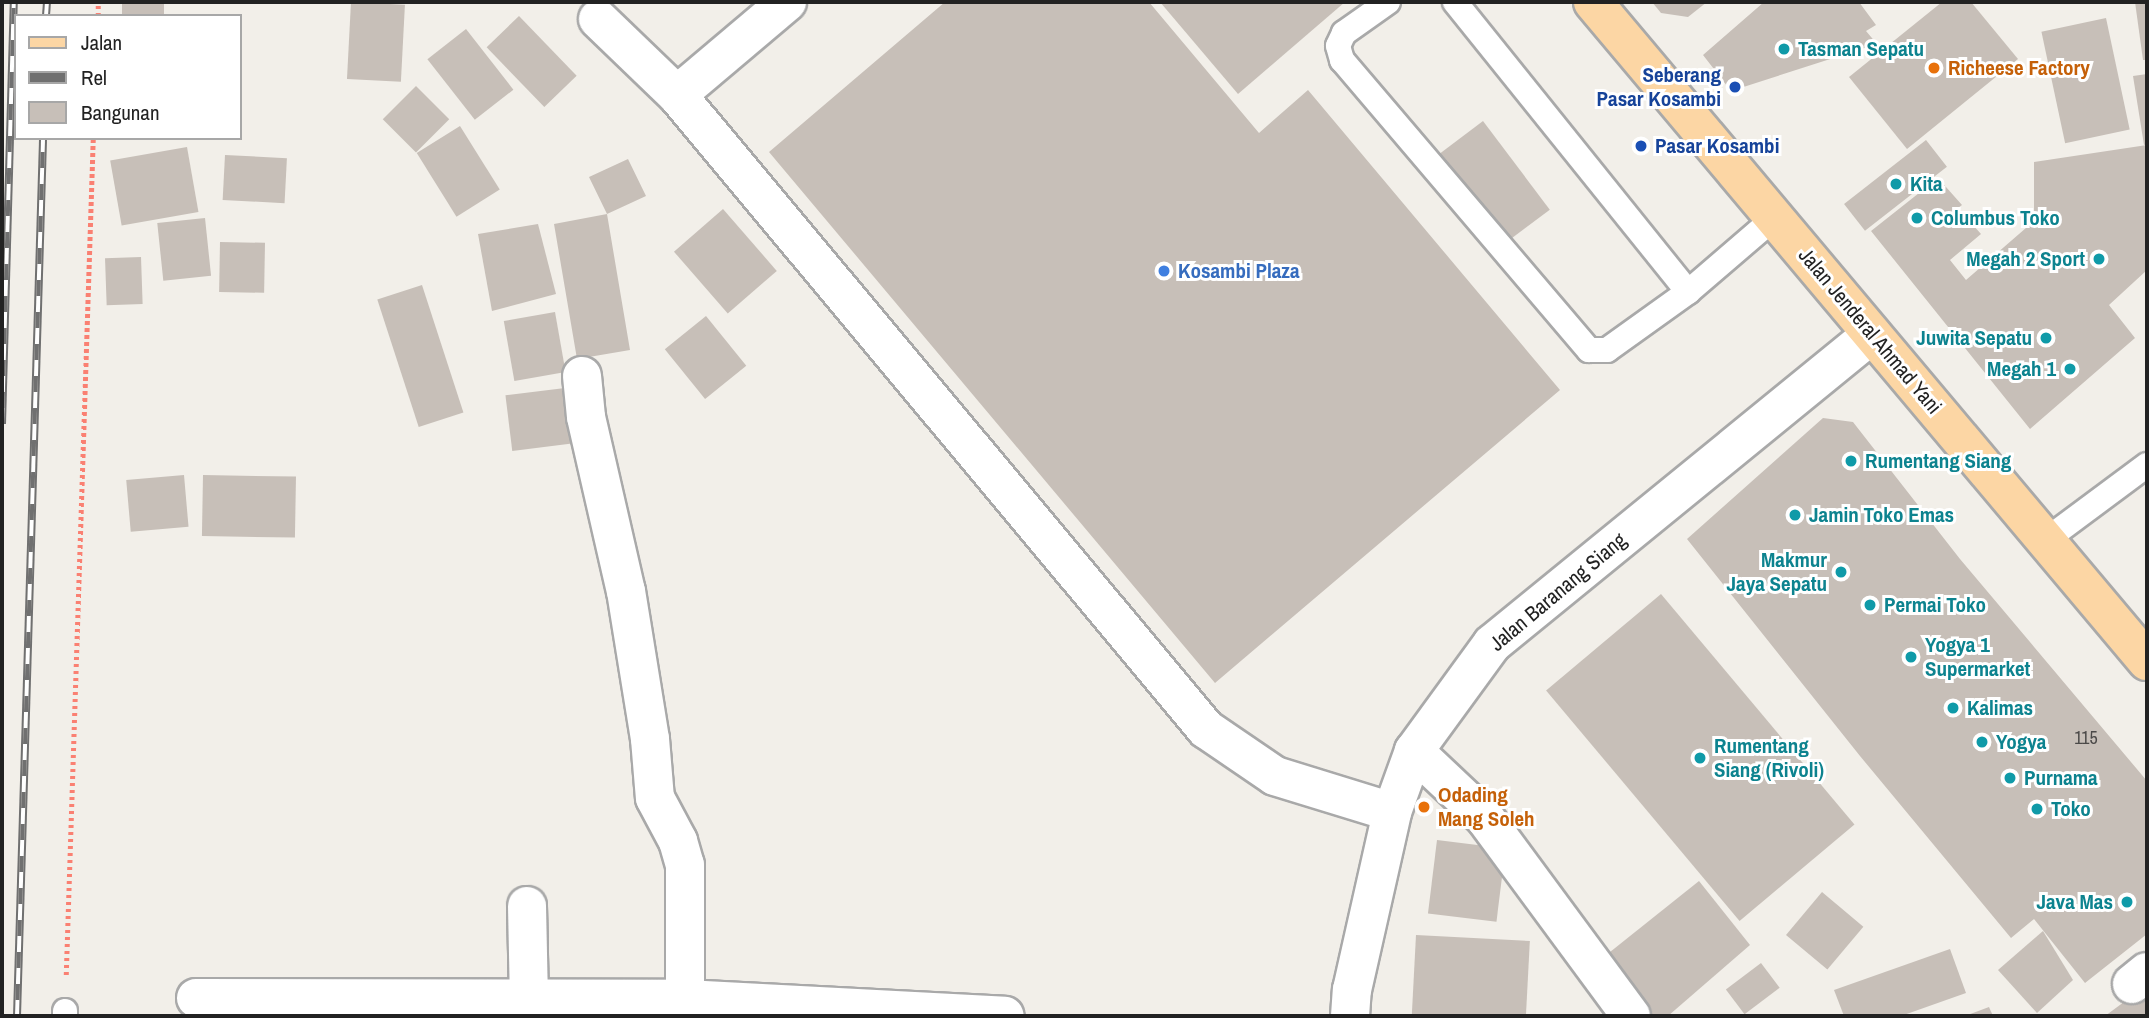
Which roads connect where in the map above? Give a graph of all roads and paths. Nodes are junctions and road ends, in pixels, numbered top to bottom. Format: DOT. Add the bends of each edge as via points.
graph roads {
  1 [pos="787,2"];
  2 [pos="1388,2"];
  3 [pos="1455,2"];
  4 [pos="1592,2"];
  5 [pos="597,19"];
  6 [pos="677,95"];
  7 [pos="93,140"];
  8 [pos="1774,218"];
  9 [pos="1688,292"];
  10 [pos="1872,334"];
  11 [pos="582,376"];
  12 [pos="2147,466"];
  13 [pos="2046,540"];
  14 [pos="2147,661"];
  15 [pos="1414,751"];
  16 [pos="1392,811"];
  17 [pos="527,906"];
  18 [pos="196,998"];
  19 [pos="529,998"];
  20 [pos="685,999"];
  21 [pos="331,1007"];
  22 [pos="65,1014"];
  23 [pos="1005,1016"];
  24 [pos="1350,1016"];
  25 [pos="1631,1016"];
  1 -- 6 [label="street"];
  2 -- 9 [label="lane" via="1344,33 1338,46 1342,60 1589,350 1607,350"];
  3 -- 9 [label="lane"];
  4 -- 8 [label="main road, Jalan Jenderal Ahmad Yani"];
  5 -- 6 [label="street"];
  6 -- 16 [label="street" via="1206,729 1275,776"];
  7 -- 22 [label="path"];
  8 -- 9 [label="lane"];
  8 -- 10 [label="main road, Jalan Jenderal Ahmad Yani"];
  10 -- 13 [label="main road, Jalan Jenderal Ahmad Yani"];
  10 -- 15 [label="street, Jalan Baranang Siang" via="1492,644"];
  11 -- 20 [label="street" via="586,417 626,591 656,798 685,865"];
  12 -- 13 [label="lane"];
  13 -- 14 [label="main road, Jalan Jenderal Ahmad Yani"];
  15 -- 16 [label="street, Jalan Baranang Siang"];
  15 -- 25 [label="street" via="1485,818"];
  16 -- 24 [label="street, Jalan Baranang Siang"];
  17 -- 19 [label="street"];
  18 -- 21 [label="street"];
  19 -- 20 [label="street"];
  19 -- 21 [label="street"];
  20 -- 23 [label="street"];
}
